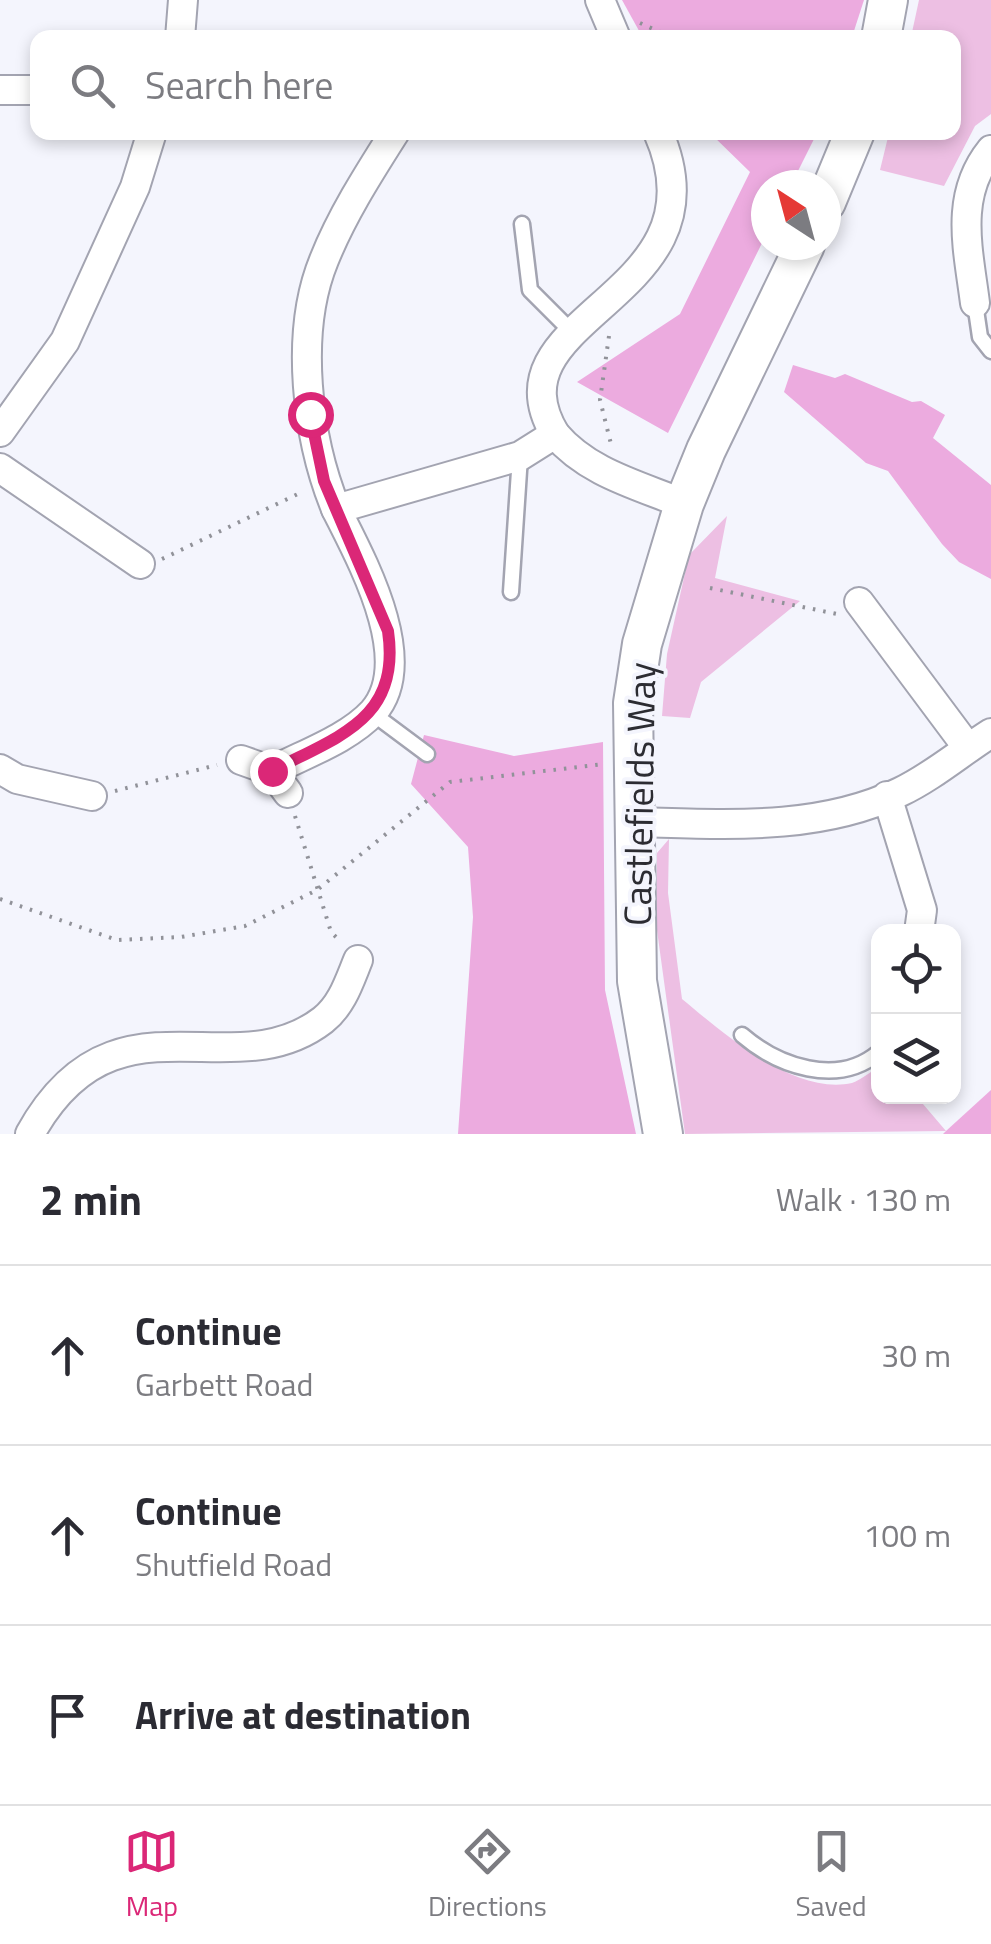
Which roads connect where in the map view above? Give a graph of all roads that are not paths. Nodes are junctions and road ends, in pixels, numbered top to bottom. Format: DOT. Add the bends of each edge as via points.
graph roads {
  1 [pos="183,0"];
  2 [pos="600,0"];
  3 [pos="888,0"];
  4 [pos="181,30"];
  5 [pos="613,30"];
  6 [pos="882,30"];
  7 [pos="0,90"];
  8 [pos="30,90"];
  9 [pos="150,140"];
  10 [pos="391,140"];
  11 [pos="660,140"];
  12 [pos="852,140"];
  13 [pos="991,150"];
  14 [pos="839,170"];
  15 [pos="522,224"];
  16 [pos="798,260"];
  17 [pos="975,302"];
  18 [pos="571,330"];
  19 [pos="991,351"];
  20 [pos="0,432"];
  21 [pos="556,434"];
  22 [pos="520,456"];
  23 [pos="0,468"];
  24 [pos="684,504"];
  25 [pos="336,509"];
  26 [pos="140,564"];
  27 [pos="511,592"];
  28 [pos="864,608"];
  29 [pos="372,712"];
  30 [pos="980,740"];
  31 [pos="427,754"];
  32 [pos="241,760"];
  33 [pos="0,768"];
  34 [pos="92,796"];
  35 [pos="887,796"];
  36 [pos="633,822"];
  37 [pos="920,924"];
  38 [pos="358,960"];
  39 [pos="742,1035"];
  40 [pos="871,1056"];
  41 [pos="30,1134"];
  42 [pos="663,1134"];
  1 -- 4 [label="street"];
  2 -- 5 [label="street"];
  3 -- 6 [label="main road"];
  7 -- 8 [label="street"];
  9 -- 20 [label="street" via="135,187 64,341"];
  10 -- 25 [label="street" via="322,263 306,348 310,414"];
  11 -- 18 [label="street" via="672,192 659,247 610,302"];
  12 -- 14 [label="main road"];
  13 -- 17 [label="street" via="974,171 964,214"];
  15 -- 18 [label="lane" via="530,290"];
  16 -- 24 [label="main road, Castlefields Way"];
  17 -- 19 [label="lane" via="980,337"];
  18 -- 21 [label="street" via="553,350 543,385"];
  21 -- 22 [label="street"];
  21 -- 24 [label="street" via="575,458"];
  22 -- 25 [label="street"];
  22 -- 27 [label="lane"];
  23 -- 26 [label="street"];
  24 -- 36 [label="main road, Castlefields Way" via="639,663"];
  25 -- 29 [label="street" via="388,631 392,656"];
  28 -- 30 [label="street"];
  29 -- 31 [label="lane"];
  29 -- 32 [label="street" via="280,782"];
  30 -- 35 [label="street"];
  33 -- 34 [label="street" via="17,779"];
  35 -- 36 [label="street" via="762,825"];
  35 -- 37 [label="street" via="922,910"];
  36 -- 42 [label="main road, Castlefields Way" via="637,982"];
  38 -- 41 [label="street" via="342,999 322,1020 256,1044 122,1050 81,1073 45,1106"];
  39 -- 40 [label="lane" via="764,1054 808,1070 844,1068"];
}
